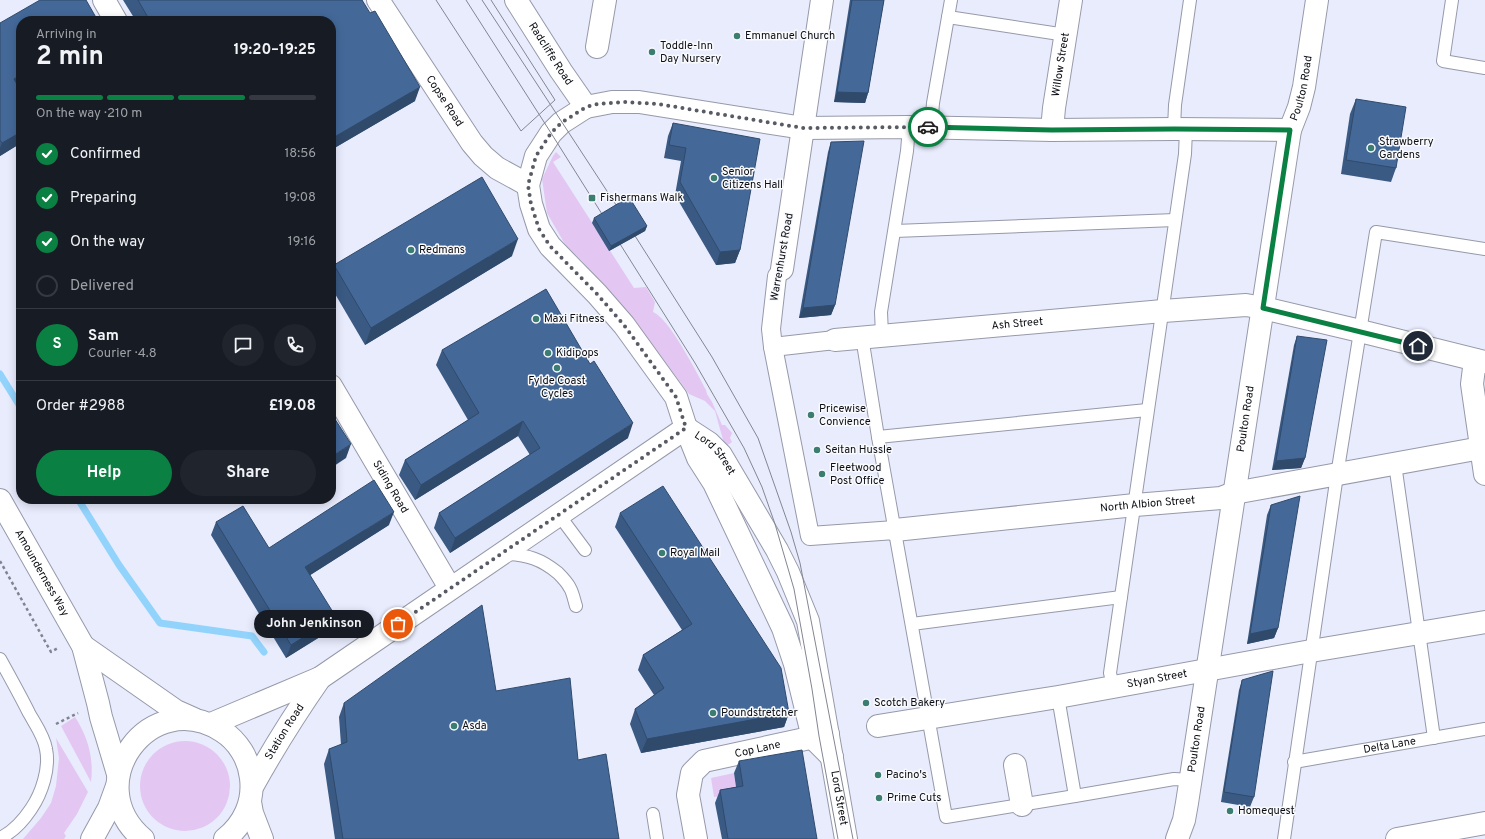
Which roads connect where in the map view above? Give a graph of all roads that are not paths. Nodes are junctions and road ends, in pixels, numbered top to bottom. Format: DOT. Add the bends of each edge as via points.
graph roads {
  1 [pos="104,0"];
  2 [pos="378,0"];
  3 [pos="516,0"];
  4 [pos="605,0"];
  5 [pos="822,0"];
  6 [pos="951,0"];
  7 [pos="1071,0"];
  8 [pos="1190,0"];
  9 [pos="1317,0"];
  10 [pos="1452,0"];
  11 [pos="113,16"];
  12 [pos="948,17"];
  13 [pos="1066,35"];
  14 [pos="597,47"];
  15 [pos="1485,68"];
  16 [pos="586,107"];
  17 [pos="909,127"];
  18 [pos="931,127"];
  19 [pos="803,128"];
  20 [pos="1180,129"];
  21 [pos="1052,130"];
  22 [pos="1290,130"];
  23 [pos="528,185"];
  24 [pos="1175,220"];
  25 [pos="895,231"];
  26 [pos="1485,249"];
  27 [pos="782,269"];
  28 [pos="1263,308"];
  29 [pos="1163,311"];
  30 [pos="1361,331"];
  31 [pos="872,336"];
  32 [pos="835,340"];
  33 [pos="773,348"];
  34 [pos="1480,361"];
  35 [pos="336,394"];
  36 [pos="1147,410"];
  37 [pos="686,428"];
  38 [pos="878,437"];
  39 [pos="1481,448"];
  40 [pos="1395,464"];
  41 [pos="1485,474"];
  42 [pos="1337,475"];
  43 [pos="1234,493"];
  44 [pos="0,500"];
  45 [pos="1134,505"];
  46 [pos="560,515"];
  47 [pos="895,530"];
  48 [pos="810,536"];
  49 [pos="585,550"];
  50 [pos="502,554"];
  51 [pos="450,588"];
  52 [pos="1121,597"];
  53 [pos="576,606"];
  54 [pos="1485,622"];
  55 [pos="912,624"];
  56 [pos="1419,632"];
  57 [pos="80,642"];
  58 [pos="1311,651"];
  59 [pos="0,659"];
  60 [pos="1207,670"];
  61 [pos="320,678"];
  62 [pos="1113,686"];
  63 [pos="1058,697"];
  64 [pos="929,718"];
  65 [pos="204,722"];
  66 [pos="878,726"];
  67 [pos="1485,729"];
  68 [pos="820,736"];
  69 [pos="1434,738"];
  70 [pos="1294,762"];
  71 [pos="1015,765"];
  72 [pos="118,780"];
  73 [pos="1191,780"];
  74 [pos="251,795"];
  75 [pos="1075,796"];
  76 [pos="1022,805"];
  77 [pos="653,814"];
  78 [pos="1485,823"];
  79 [pos="0,838"];
  80 [pos="92,839"];
  81 [pos="143,839"];
  82 [pos="225,839"];
  83 [pos="262,839"];
  84 [pos="657,839"];
  85 [pos="696,839"];
  86 [pos="846,839"];
  87 [pos="1177,839"];
  88 [pos="1284,839"];
  89 [pos="1397,839"];
  1 -- 11 [label="main road"];
  2 -- 23 [label="main road, Copse Road" via="472,143 497,168"];
  3 -- 16 [label="main road, Radcliffe Road"];
  4 -- 14 [label="main road"];
  5 -- 19 [label="main road, Warrenhurst Road"];
  6 -- 12 [label="lane"];
  7 -- 13 [label="main road, Willow Street"];
  8 -- 20 [label="lane" via="1175,105"];
  9 -- 22 [label="main road, Poulton Road" via="1304,87"];
  10 -- 15 [label="lane" via="1444,61"];
  12 -- 13 [label="lane"];
  12 -- 18 [label="lane"];
  13 -- 21 [label="main road, Willow Street"];
  16 -- 19 [label="main road" via="612,102 639,102"];
  16 -- 23 [label="main road" via="561,123 551,133 536,156"];
  17 -- 18 [label="main road"];
  17 -- 19 [label="main road"];
  17 -- 25 [label="lane"];
  18 -- 21 [label="main road"];
  19 -- 27 [label="main road, Warrenhurst Road"];
  20 -- 21 [label="main road"];
  20 -- 22 [label="main road"];
  20 -- 24 [label="lane" via="1185,154"];
  22 -- 28 [label="main road, Poulton Road"];
  23 -- 37 [label="main road" via="539,229 550,246 624,325 676,397"];
  24 -- 25 [label="lane"];
  24 -- 29 [label="lane"];
  25 -- 31 [label="lane" via="881,312"];
  26 -- 30 [label="lane" via="1376,232"];
  27 -- 33 [label="street, Warrenhurst Road" via="777,276 771,329"];
  28 -- 29 [label="main road, Ash Street" via="1239,306"];
  28 -- 30 [label="main road, Ash Street"];
  28 -- 43 [label="main road, Poulton Road"];
  29 -- 31 [label="main road, Ash Street"];
  29 -- 36 [label="lane"];
  30 -- 34 [label="main road, Ash Street"];
  30 -- 42 [label="lane"];
  31 -- 32 [label="main road, Ash Street"];
  31 -- 38 [label="lane"];
  32 -- 33 [label="street, Ash Street"];
  33 -- 48 [label="street, Warrenhurst Road"];
  34 -- 39 [label="main road" via="1472,384"];
  35 -- 51 [label="main road, Siding Road"];
  36 -- 38 [label="lane"];
  36 -- 45 [label="lane"];
  37 -- 46 [label="main road, Station Road"];
  37 -- 68 [label="main road, Lord Street" via="698,458 714,483 783,628"];
  37 -- 68 [label="main road, Lord Street" via="709,443 721,455 788,572 808,621"];
  38 -- 47 [label="lane"];
  39 -- 40 [label="main road, North Albion Street"];
  39 -- 41 [label="main road"];
  40 -- 42 [label="main road, North Albion Street"];
  40 -- 56 [label="lane"];
  42 -- 43 [label="main road, North Albion Street"];
  42 -- 58 [label="lane"];
  43 -- 45 [label="main road, North Albion Street" via="1221,498"];
  43 -- 60 [label="main road, Poulton Road"];
  44 -- 57 [label="main road, Amounderness Way"];
  45 -- 47 [label="main road, North Albion Street"];
  45 -- 52 [label="lane"];
  46 -- 49 [label="lane"];
  46 -- 50 [label="main road, Station Road"];
  47 -- 48 [label="street, North Albion Street"];
  47 -- 55 [label="lane"];
  50 -- 51 [label="main road, Station Road"];
  50 -- 53 [label="lane" via="520,554 541,560 565,579"];
  51 -- 61 [label="main road, Station Road"];
  52 -- 55 [label="lane"];
  52 -- 62 [label="lane" via="1110,673"];
  54 -- 56 [label="main road, Styan Street"];
  55 -- 64 [label="lane"];
  56 -- 58 [label="main road, Styan Street"];
  56 -- 69 [label="lane"];
  57 -- 65 [label="main road, Amounderness Way" via="176,711"];
  57 -- 72 [label="main road, Amounderness Way"];
  58 -- 60 [label="main road, Styan Street"];
  58 -- 70 [label="lane"];
  59 -- 79 [label="lane" via="40,732 46,749 43,783 36,802 24,819"];
  60 -- 62 [label="main road, Styan Street"];
  60 -- 73 [label="main road, Poulton Road"];
  61 -- 65 [label="main road, Station Road"];
  61 -- 74 [label="main road, Station Road" via="272,750"];
  62 -- 63 [label="main road, Styan Street"];
  63 -- 64 [label="main road, Styan Street"];
  63 -- 75 [label="lane"];
  64 -- 66 [label="main road, Styan Street"];
  64 -- 76 [label="lane" via="946,817"];
  65 -- 72 [label="main road" via="184,719 170,721 145,732 126,753"];
  65 -- 74 [label="main road, Amounderness Way" via="229,736 242,751 250,768"];
  67 -- 69 [label="lane, Delta Lane"];
  68 -- 85 [label="main road, Cop Lane" via="704,761 692,773 688,795"];
  68 -- 86 [label="main road, Lord Street" via="832,757"];
  69 -- 70 [label="lane, Delta Lane"];
  70 -- 88 [label="lane"];
  71 -- 76 [label="main road"];
  72 -- 80 [label="main road" via="109,808"];
  72 -- 81 [label="main road, Amounderness Way" via="118,797 124,815 134,831"];
  73 -- 75 [label="lane" via="1174,779"];
  73 -- 87 [label="main road, Poulton Road" via="1184,820"];
  74 -- 82 [label="main road, Station Road" via="245,816 234,832"];
  74 -- 83 [label="main road, Amounderness Way" via="252,813"];
  75 -- 76 [label="lane"];
  77 -- 84 [label="lane"];
  78 -- 89 [label="main road"];
}
